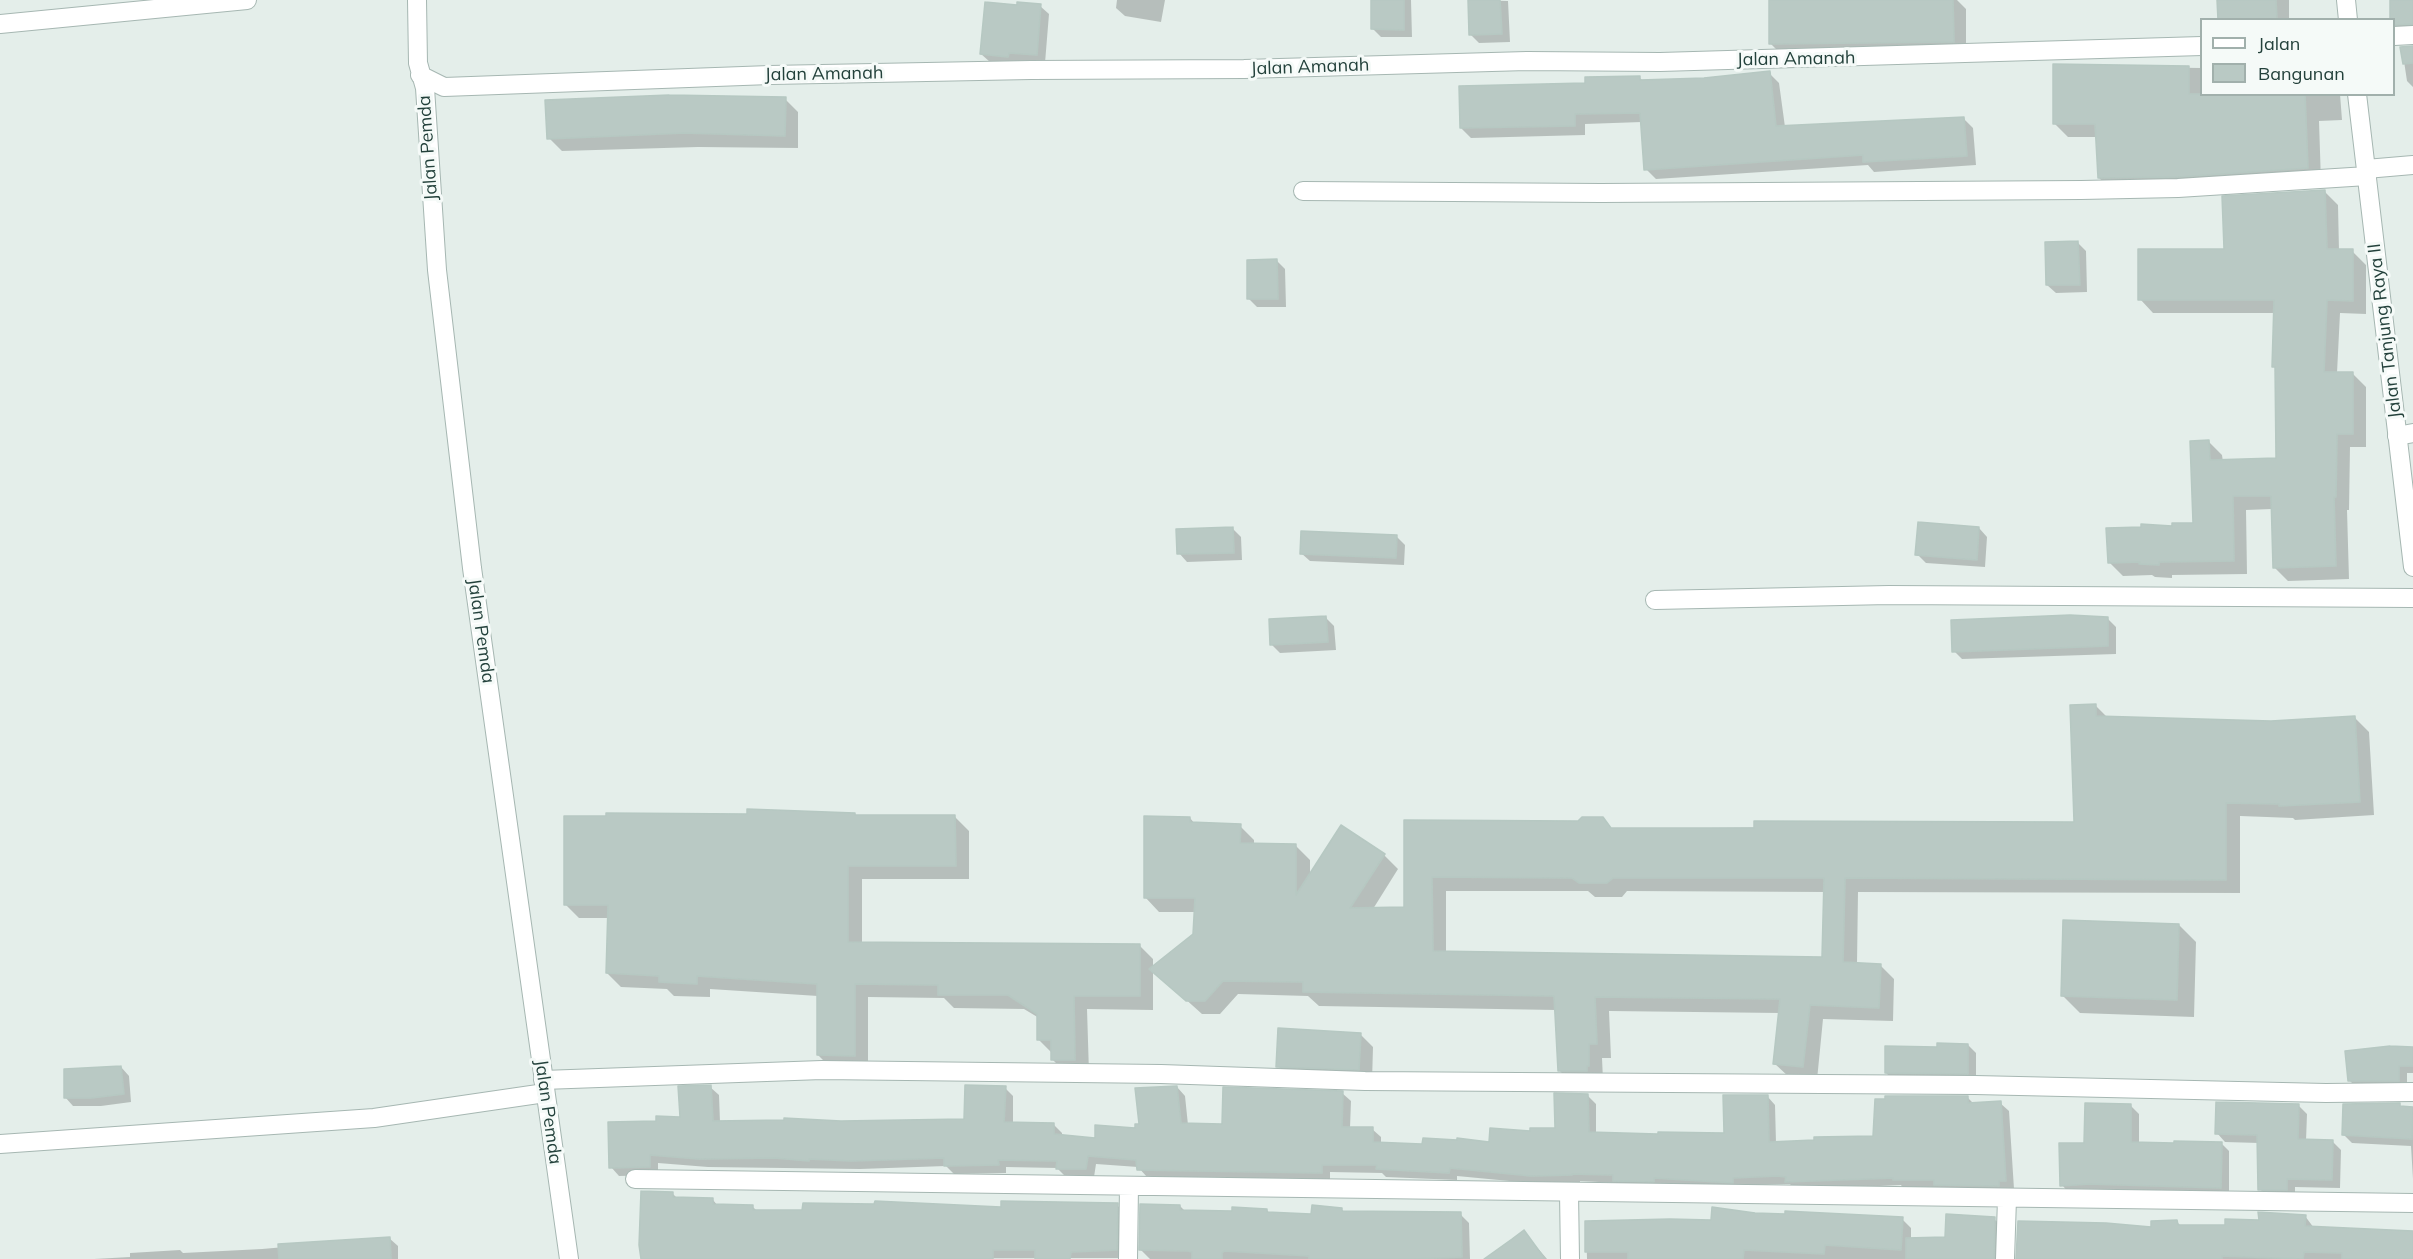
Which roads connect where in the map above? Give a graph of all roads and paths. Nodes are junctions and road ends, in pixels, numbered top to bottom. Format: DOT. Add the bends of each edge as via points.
graph roads {
  1 [pos="248,0"];
  2 [pos="417,0"];
  3 [pos="2346,0"];
  4 [pos="2348,18"];
  5 [pos="0,24"];
  6 [pos="2413,35"];
  7 [pos="2395,36"];
  8 [pos="2200,46"];
  9 [pos="420,75"];
  10 [pos="2357,96"];
  11 [pos="2413,165"];
  12 [pos="2366,172"];
  13 [pos="1303,191"];
  14 [pos="2405,434"];
  15 [pos="2413,567"];
  16 [pos="2413,598"];
  17 [pos="1655,600"];
  18 [pos="544,1087"];
  19 [pos="2413,1092"];
  20 [pos="0,1144"];
  21 [pos="635,1179"];
  22 [pos="1129,1186"];
  23 [pos="1569,1192"];
  24 [pos="2007,1199"];
  25 [pos="2413,1203"];
  26 [pos="568,1259"];
  27 [pos="1128,1259"];
  28 [pos="1570,1259"];
  29 [pos="2006,1259"];
  1 -- 5 [label="street"];
  2 -- 9 [label="street, Jalan Pemda"];
  3 -- 4 [label="street"];
  6 -- 7 [label="street"];
  8 -- 9 [label="street, Jalan Amanah" via="1672,62 1527,61 794,75 444,87"];
  9 -- 18 [label="street, Jalan Pemda" via="437,270 472,568"];
  10 -- 12 [label="street, Jalan Tanjung Raya II"];
  11 -- 12 [label="street"];
  12 -- 13 [label="street" via="2178,188 2081,190"];
  12 -- 14 [label="street, Jalan Tanjung Raya II"];
  14 -- 15 [label="street, Jalan Tanjung Raya II"];
  16 -- 17 [label="street" via="1889,595"];
  18 -- 19 [label="street" via="834,1070 1483,1083"];
  18 -- 20 [label="street" via="374,1118"];
  18 -- 26 [label="street, Jalan Pemda"];
  21 -- 22 [label="street"];
  22 -- 23 [label="street"];
  22 -- 27 [label="street"];
  23 -- 24 [label="street"];
  23 -- 28 [label="street"];
  24 -- 25 [label="street"];
  24 -- 29 [label="street"];
}
